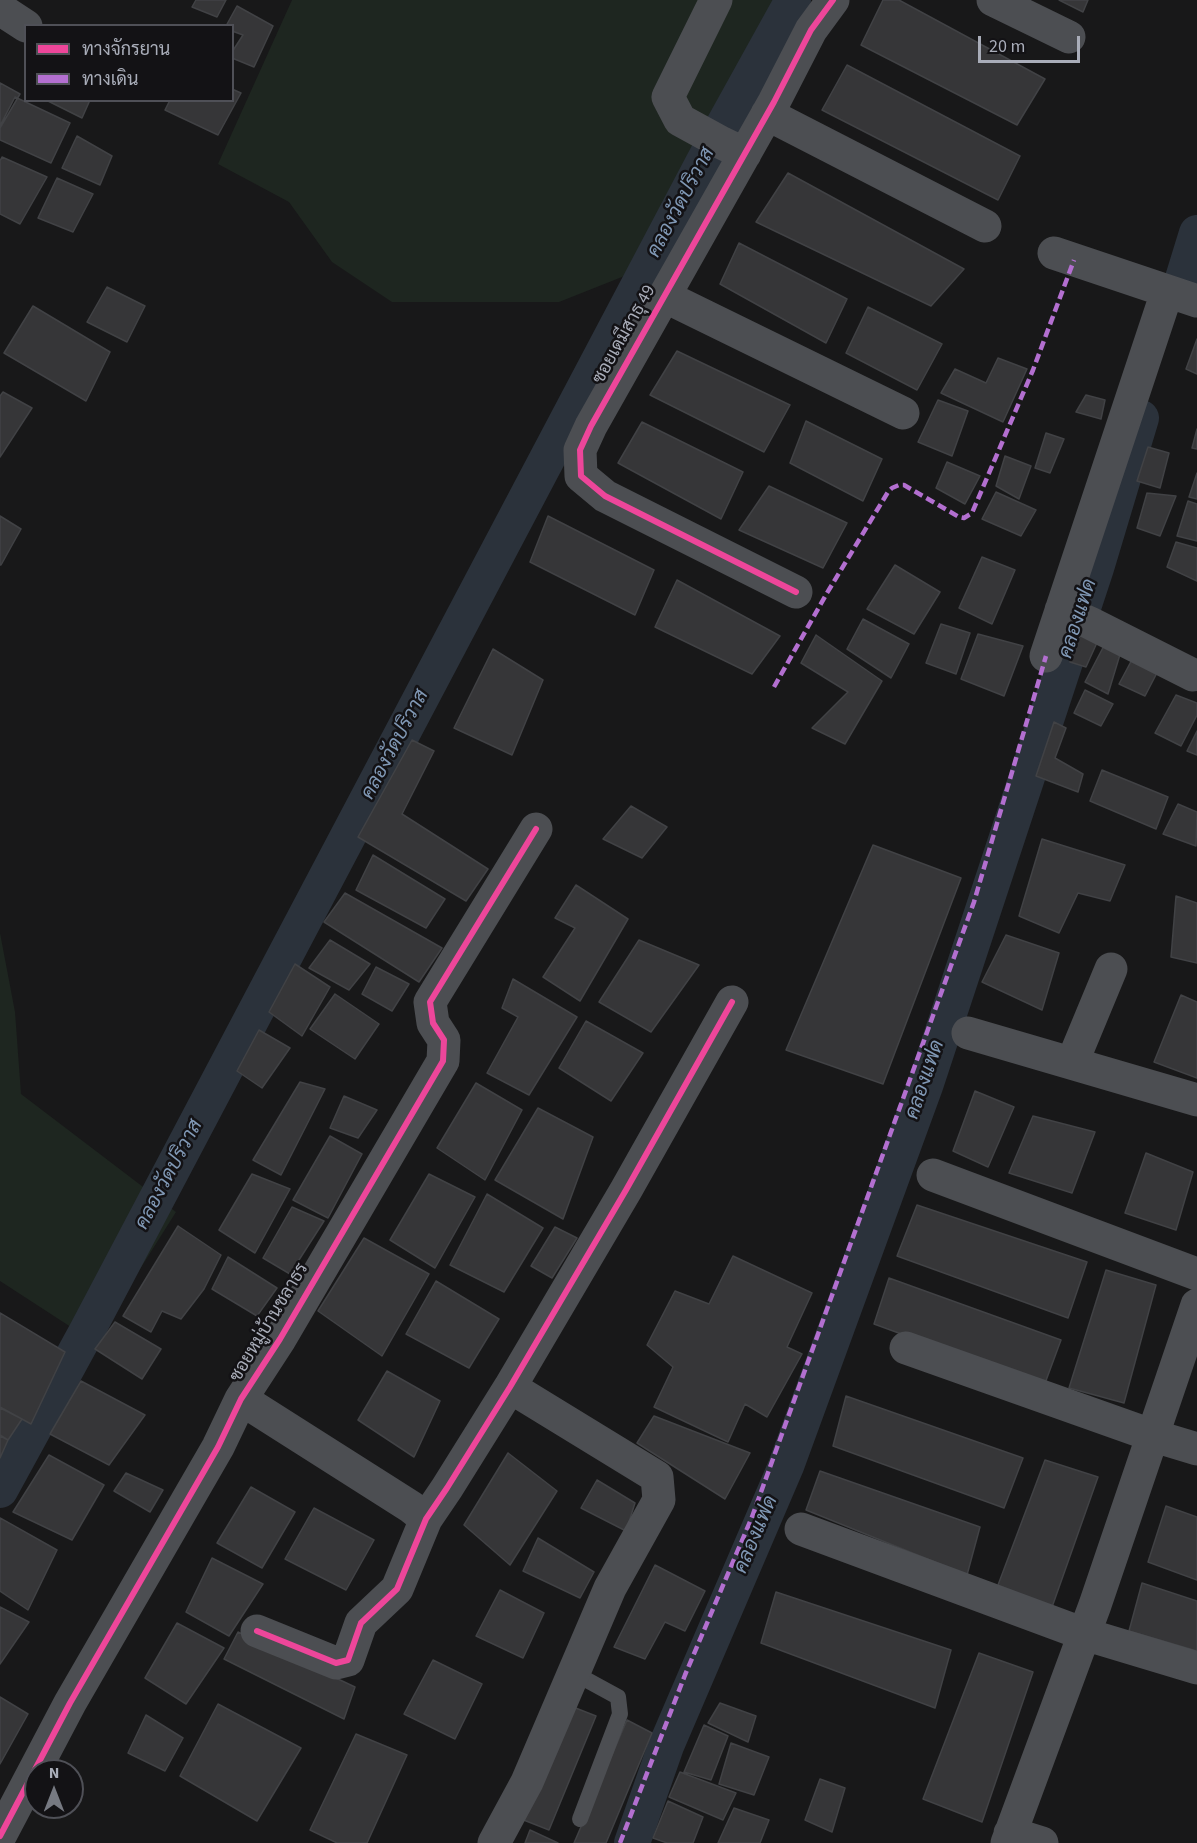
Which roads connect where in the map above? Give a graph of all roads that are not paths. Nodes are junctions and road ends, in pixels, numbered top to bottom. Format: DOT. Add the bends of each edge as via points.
graph roads {
  1 [pos="716,0"];
  2 [pos="833,0"];
  3 [pos="993,0"];
  4 [pos="0,9"];
  5 [pos="24,25"];
  6 [pos="1069,37"];
  7 [pos="767,114"];
  8 [pos="734,148"];
  9 [pos="986,226"];
  10 [pos="1054,253"];
  11 [pos="664,296"];
  12 [pos="1182,296"];
  13 [pos="903,413"];
  14 [pos="796,592"];
  15 [pos="1071,615"];
  16 [pos="1046,656"];
  17 [pos="1193,675"];
  18 [pos="536,829"];
  19 [pos="1111,969"];
  20 [pos="732,1002"];
  21 [pos="968,1033"];
  22 [pos="1072,1063"];
  23 [pos="1197,1100"];
  24 [pos="933,1175"];
  25 [pos="1197,1274"];
  26 [pos="1197,1305"];
  27 [pos="906,1348"];
  28 [pos="510,1387"];
  29 [pos="241,1399"];
  30 [pos="1154,1436"];
  31 [pos="1197,1449"];
  32 [pos="426,1519"];
  33 [pos="801,1528"];
  34 [pos="257,1631"];
  35 [pos="1084,1634"];
  36 [pos="1197,1668"];
  37 [pos="574,1673"];
  38 [pos="580,1819"];
  39 [pos="0,1836"];
  40 [pos="1009,1838"];
  41 [pos="494,1843"];
  42 [pos="1042,1843"];
  1 -- 8 [label="street" via="668,97 680,120"];
  2 -- 7 [label="street, ซอยเดมีสาธุ 49" via="811,30"];
  3 -- 6 [label="street"];
  4 -- 5 [label="street"];
  7 -- 8 [label="street, ซอยเดมีสาธุ 49"];
  7 -- 9 [label="street"];
  8 -- 11 [label="street, ซอยเดมีสาธุ 49"];
  10 -- 12 [label="street"];
  11 -- 13 [label="street"];
  11 -- 14 [label="street, ซอยเดมีสาธุ 49" via="580,450 581,476 605,496"];
  12 -- 15 [label="street"];
  15 -- 16 [label="street"];
  15 -- 17 [label="street"];
  18 -- 29 [label="street, ซอยหมู่บ้านชลาธร" via="430,1002 433,1023 444,1040 443,1061"];
  19 -- 22 [label="street"];
  20 -- 28 [label="street"];
  21 -- 22 [label="street"];
  22 -- 23 [label="street"];
  24 -- 25 [label="street"];
  26 -- 30 [label="street"];
  27 -- 30 [label="street"];
  28 -- 32 [label="street"];
  28 -- 37 [label="street" via="657,1477 659,1500 610,1588"];
  29 -- 32 [label="street"];
  29 -- 39 [label="street, ซอยหมู่บ้านชลาธร" via="218,1448 70,1703"];
  30 -- 31 [label="street"];
  30 -- 35 [label="street"];
  32 -- 34 [label="street" via="398,1589 362,1623 348,1660 336,1663"];
  33 -- 35 [label="street"];
  35 -- 36 [label="street"];
  35 -- 40 [label="street"];
  37 -- 38 [label="lane" via="618,1697 621,1713"];
  37 -- 41 [label="street" via="527,1782"];
  40 -- 42 [label="street"];
}
